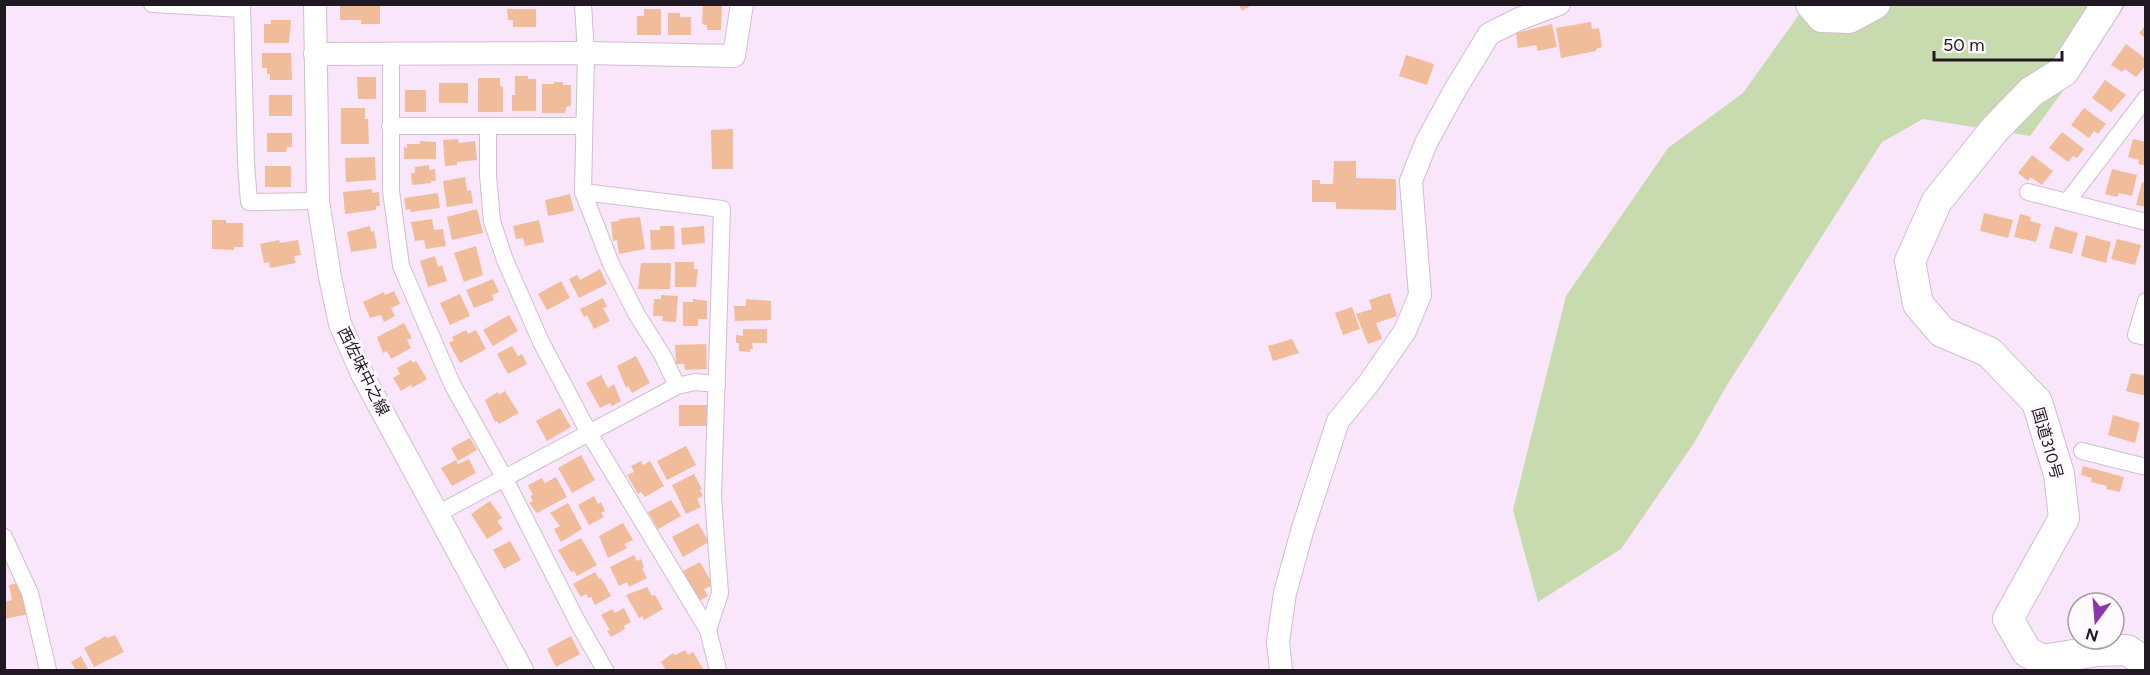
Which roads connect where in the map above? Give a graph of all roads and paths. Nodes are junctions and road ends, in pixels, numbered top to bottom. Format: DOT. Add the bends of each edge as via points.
graph roads {
  1 [pos="152,4"];
  2 [pos="315,4"];
  3 [pos="583,4"];
  4 [pos="742,4"];
  5 [pos="1559,4"];
  6 [pos="1810,4"];
  7 [pos="1875,4"];
  8 [pos="2108,4"];
  9 [pos="242,7"];
  10 [pos="315,54"];
  11 [pos="586,54"];
  12 [pos="391,55"];
  13 [pos="2142,107"];
  14 [pos="390,126"];
  15 [pos="488,126"];
  16 [pos="584,126"];
  17 [pos="583,192"];
  18 [pos="2028,192"];
  19 [pos="318,201"];
  20 [pos="2067,202"];
  21 [pos="2145,222"];
  22 [pos="2145,300"];
  23 [pos="2145,337"];
  24 [pos="717,384"];
  25 [pos="677,386"];
  26 [pos="589,433"];
  27 [pos="2082,451"];
  28 [pos="2145,467"];
  29 [pos="505,479"];
  30 [pos="439,513"];
  31 [pos="4,537"];
  32 [pos="708,630"];
  33 [pos="2145,663"];
  34 [pos="48,670"];
  35 [pos="522,670"];
  36 [pos="604,670"];
  37 [pos="718,670"];
  38 [pos="1281,670"];
  1 -- 9 [label="street"];
  2 -- 10 [label="street, 西佐味中之線"];
  3 -- 11 [label="street"];
  4 -- 11 [label="street" via="734,56"];
  5 -- 38 [label="street" via="1489,34 1426,143 1411,181 1420,295 1405,331 1338,421 1285,593 1278,642"];
  6 -- 7 [label="highway" via="1822,17 1849,18"];
  8 -- 33 [label="highway, 国道310号" via="2064,71 2031,92 1995,129 1937,201 1910,261 1918,304 1942,332 1989,352 2037,402 2059,474 2064,518 2008,619 2027,652 2043,660 2127,650"];
  9 -- 19 [label="street" via="249,202"];
  10 -- 12 [label="street"];
  10 -- 19 [label="street, 西佐味中之線"];
  11 -- 12 [label="street"];
  11 -- 16 [label="street"];
  12 -- 14 [label="street"];
  13 -- 20 [label="street"];
  14 -- 15 [label="street"];
  14 -- 29 [label="street" via="391,191 401,266 452,384"];
  15 -- 16 [label="street"];
  15 -- 26 [label="street" via="492,221 541,342"];
  16 -- 17 [label="street"];
  17 -- 24 [label="street" via="722,209"];
  17 -- 25 [label="street" via="611,264"];
  18 -- 20 [label="street"];
  19 -- 30 [label="street, 西佐味中之線" via="340,324 362,374"];
  20 -- 21 [label="street"];
  22 -- 23 [label="street" via="2136,335"];
  24 -- 25 [label="street" via="695,382"];
  24 -- 32 [label="street" via="713,497 720,593"];
  25 -- 26 [label="street"];
  26 -- 29 [label="street"];
  26 -- 32 [label="street"];
  27 -- 28 [label="street"];
  29 -- 30 [label="street"];
  29 -- 36 [label="street"];
  30 -- 35 [label="street, 西佐味中之線"];
  31 -- 34 [label="street" via="30,592"];
  32 -- 37 [label="street"];
}
